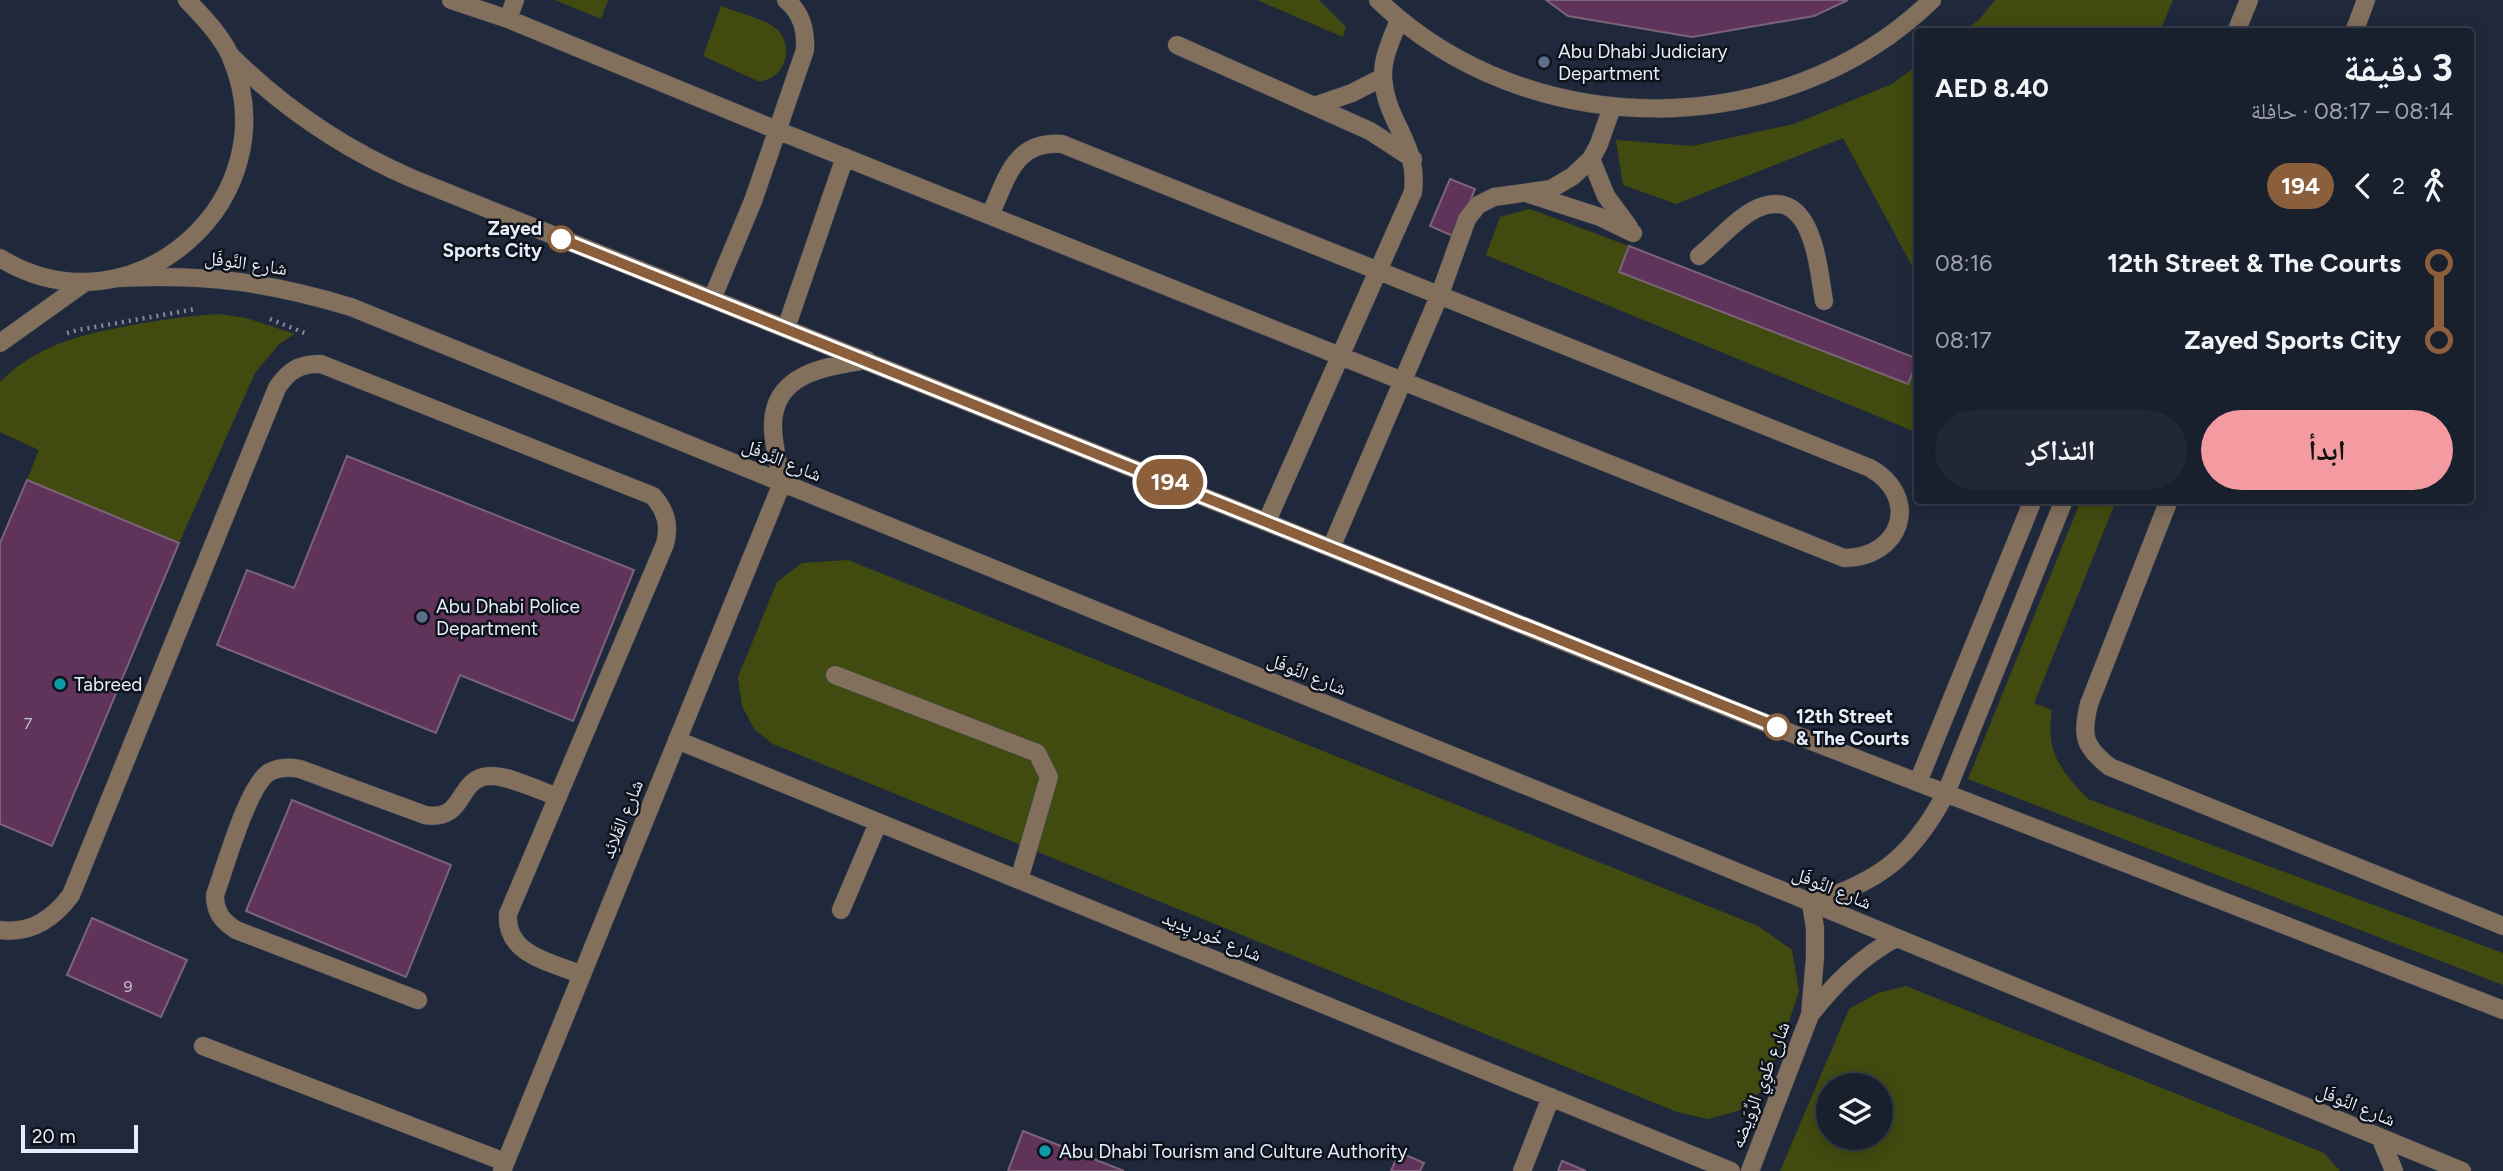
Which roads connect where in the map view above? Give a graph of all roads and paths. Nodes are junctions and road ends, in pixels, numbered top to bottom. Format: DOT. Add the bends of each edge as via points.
graph roads {
  1 [pos="187,0"];
  2 [pos="451,0"];
  3 [pos="515,0"];
  4 [pos="786,0"];
  5 [pos="1378,0"];
  6 [pos="1932,0"];
  7 [pos="2249,0"];
  8 [pos="2367,0"];
  9 [pos="508,19"];
  10 [pos="1399,20"];
  11 [pos="2238,28"];
  12 [pos="2356,28"];
  13 [pos="1177,45"];
  14 [pos="229,55"];
  15 [pos="1383,77"];
  16 [pos="1314,106"];
  17 [pos="1612,107"];
  18 [pos="779,131"];
  19 [pos="845,157"];
  20 [pos="1413,159"];
  21 [pos="1591,159"];
  22 [pos="1525,194"];
  23 [pos="990,215"];
  24 [pos="1699,256"];
  25 [pos="0,258"];
  26 [pos="1378,270"];
  27 [pos="120,278"];
  28 [pos="84,283"];
  29 [pos="1440,295"];
  30 [pos="712,299"];
  31 [pos="1824,301"];
  32 [pos="786,328"];
  33 [pos="0,344"];
  34 [pos="1340,356"];
  35 [pos="867,360"];
  36 [pos="1403,381"];
  37 [pos="782,482"];
  38 [pos="2031,504"];
  39 [pos="2062,504"];
  40 [pos="2167,504"];
  41 [pos="1267,522"];
  42 [pos="2016,541"];
  43 [pos="1331,548"];
  44 [pos="2043,551"];
  45 [pos="835,675"];
  46 [pos="677,740"];
  47 [pos="1917,782"];
  48 [pos="1945,793"];
  49 [pos="558,797"];
  50 [pos="878,823"];
  51 [pos="1019,880"];
  52 [pos="1811,902"];
  53 [pos="842,910"];
  54 [pos="2503,926"];
  55 [pos="0,930"];
  56 [pos="1896,938"];
  57 [pos="582,975"];
  58 [pos="418,1000"];
  59 [pos="2503,1010"];
  60 [pos="1810,1015"];
  61 [pos="203,1046"];
  62 [pos="1551,1097"];
  63 [pos="2380,1137"];
  64 [pos="503,1167"];
  65 [pos="1522,1171"];
  66 [pos="1731,1171"];
  67 [pos="1750,1171"];
  68 [pos="2394,1171"];
  69 [pos="2462,1171"];
  1 -- 14 [label="street" via="211,25"];
  2 -- 9 [label="street"];
  3 -- 9 [label="street"];
  4 -- 18 [label="street" via="796,9 806,36"];
  5 -- 10 [label="street"];
  6 -- 17 [label="street" via="1912,20 1845,63 1771,93 1692,108"];
  7 -- 11 [label="street"];
  8 -- 12 [label="street"];
  9 -- 18 [label="street"];
  10 -- 15 [label="street" via="1384,60"];
  10 -- 17 [label="street" via="1447,53 1499,79 1554,97"];
  13 -- 16 [label="street"];
  14 -- 27 [label="street" via="240,89 244,124 228,192 209,222 184,247 154,266"];
  14 -- 30 [label="street" via="303,119 377,163"];
  15 -- 16 [label="street"];
  15 -- 20 [label="street" via="1395,122"];
  16 -- 20 [label="street" via="1370,131"];
  17 -- 21 [label="street"];
  18 -- 19 [label="street"];
  18 -- 30 [label="street"];
  19 -- 23 [label="street"];
  19 -- 32 [label="street"];
  20 -- 26 [label="street" via="1413,192"];
  21 -- 22 [label="street" via="1551,189"];
  21 -- 22 [label="street" via="1606,196 1633,233 1600,217"];
  22 -- 29 [label="street" via="1494,197 1478,205 1467,219"];
  23 -- 26 [label="street" via="1023,153 1047,143 1062,144"];
  23 -- 34 [label="street"];
  24 -- 31 [label="street" via="1756,209 1784,206 1797,213 1810,230"];
  25 -- 28 [label="street" via="47,278"];
  26 -- 29 [label="street"];
  26 -- 34 [label="street"];
  27 -- 28 [label="street"];
  27 -- 37 [label="street, شارع النَّوفَل" via="214,278 306,293 351,307"];
  28 -- 33 [label="street"];
  29 -- 36 [label="street"];
  29 -- 36 [label="street" via="1870,468 1883,476 1899,502 1895,532 1874,554 1844,558"];
  30 -- 32 [label="street"];
  32 -- 35 [label="street"];
  34 -- 36 [label="street"];
  34 -- 41 [label="street"];
  35 -- 37 [label="street" via="805,374 788,386 773,423"];
  35 -- 41 [label="street"];
  36 -- 43 [label="street"];
  37 -- 46 [label="street, شارع القَلائِد"];
  37 -- 52 [label="street, شارع النَّوفَل"];
  38 -- 42 [label="street"];
  39 -- 44 [label="street"];
  40 -- 54 [label="street" via="2089,704 2085,741 2096,756 2110,767"];
  41 -- 43 [label="street"];
  42 -- 44 [label="street"];
  42 -- 47 [label="street"];
  43 -- 47 [label="street"];
  44 -- 48 [label="street"];
  45 -- 51 [label="street" via="1037,753 1049,777"];
  46 -- 50 [label="street, شارع خُور يِدِيد"];
  46 -- 57 [label="street, شارع القَلائِد"];
  47 -- 48 [label="street"];
  48 -- 52 [label="street" via="1932,820 1892,865 1840,894"];
  48 -- 59 [label="street"];
  49 -- 55 [label="street" via="665,544 665,513 653,496 331,367 310,363 290,372 277,388 71,895 60,911 44,922 27,929"];
  49 -- 57 [label="street" via="508,914 507,927 517,946"];
  49 -- 58 [label="street" via="498,776 482,777 467,788 448,814 425,816 290,767 271,771 253,790 215,895 215,906 226,924"];
  50 -- 51 [label="street, شارع خُور يِدِيد"];
  50 -- 53 [label="street"];
  51 -- 62 [label="street, شارع خُور يِدِيد"];
  52 -- 56 [label="street, شارع النَّوفَل"];
  52 -- 60 [label="street, شارع طَوِي الرِّوَيضه" via="1815,958"];
  56 -- 60 [label="street, شارع طَوِي الرِّوَيضه" via="1850,969"];
  56 -- 63 [label="street, شارع النَّوفَل"];
  57 -- 64 [label="street, شارع القَلائِد"];
  60 -- 67 [label="street, شارع طَوِي الرِّوَيضه"];
  61 -- 64 [label="street"];
  62 -- 65 [label="street"];
  62 -- 66 [label="street, شارع خُور يِدِيد"];
  63 -- 68 [label="street"];
  63 -- 69 [label="street, شارع النَّوفَل"];
}
